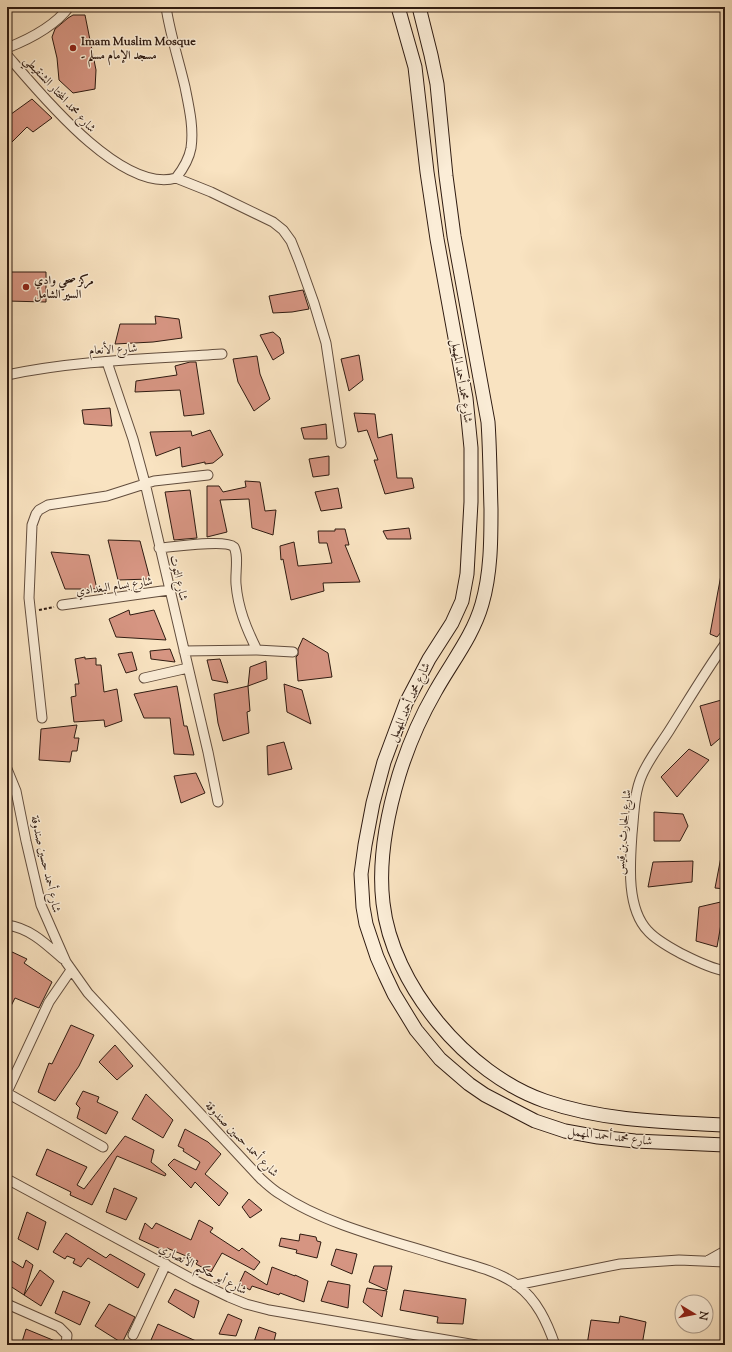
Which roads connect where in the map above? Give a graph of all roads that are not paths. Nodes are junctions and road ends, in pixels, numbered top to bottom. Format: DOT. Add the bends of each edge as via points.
graph roads {
  1 [pos="69,7"];
  2 [pos="166,7"];
  3 [pos="398,7"];
  4 [pos="419,7"];
  5 [pos="7,48"];
  6 [pos="7,55"];
  7 [pos="176,178"];
  8 [pos="222,354"];
  9 [pos="107,362"];
  10 [pos="7,375"];
  11 [pos="341,443"];
  12 [pos="208,475"];
  13 [pos="144,483"];
  14 [pos="159,548"];
  15 [pos="169,590"];
  16 [pos="62,605"];
  17 [pos="725,644"];
  18 [pos="257,650"];
  19 [pos="184,651"];
  20 [pos="293,652"];
  21 [pos="188,668"];
  22 [pos="144,678"];
  23 [pos="42,718"];
  24 [pos="7,769"];
  25 [pos="218,802"];
  26 [pos="7,925"];
  27 [pos="68,966"];
  28 [pos="725,971"];
  29 [pos="7,1092"];
  30 [pos="725,1125"];
  31 [pos="725,1145"];
  32 [pos="103,1147"];
  33 [pos="7,1179"];
  34 [pos="725,1251"];
  35 [pos="708,1261"];
  36 [pos="725,1262"];
  37 [pos="166,1264"];
  38 [pos="516,1285"];
  39 [pos="7,1304"];
  40 [pos="133,1335"];
  41 [pos="66,1345"];
  42 [pos="476,1345"];
  43 [pos="556,1345"];
  1 -- 5 [label="street" via="45,30"];
  2 -- 7 [label="street" via="191,120 191,148"];
  3 -- 31 [label="main road, شارع محمد أحمد المهمل" via="415,68 436,232 466,398 471,448 471,502 467,574 462,601 452,624 429,659 406,703 384,762 373,803 361,874 366,924 385,975 416,1030 445,1063 485,1095 534,1121 572,1133 635,1141"];
  4 -- 30 [label="main road, شارع محمد أحمد المهمل" via="437,84 454,236 488,422 491,534 482,606 469,636 435,692 414,734 394,795 386,836 382,883 382,902 389,934 399,961 422,1002 448,1035 475,1059 514,1087 559,1106 607,1115 665,1123"];
  6 -- 7 [label="street, شارع محمد المختار الشنقيطي" via="67,122 106,155 148,177 161,180"];
  7 -- 11 [label="street" via="274,222 291,241 326,343"];
  8 -- 9 [label="street, شارع الأنعام"];
  9 -- 10 [label="street, شارع الأنعام" via="57,366"];
  9 -- 13 [label="street, شارع التوت" via="131,433"];
  12 -- 13 [label="street"];
  13 -- 14 [label="street, شارع التوت"];
  13 -- 23 [label="street" via="107,496 48,505 36,514 32,525 29,578 30,611"];
  14 -- 15 [label="street, شارع التوت"];
  14 -- 18 [label="street" via="215,543 226,543 234,547 239,609"];
  15 -- 16 [label="street, شارع بسام البغدادي"];
  15 -- 19 [label="street, شارع التوت"];
  17 -- 28 [label="street, شارع الحارث بن قيس" via="699,681 641,776 636,799 630,868 636,911 646,929 676,951"];
  18 -- 19 [label="street"];
  18 -- 20 [label="street"];
  19 -- 21 [label="street, شارع التوت"];
  21 -- 22 [label="street"];
  21 -- 25 [label="street, شارع التوت"];
  24 -- 27 [label="street, شارع أحمد حسين صندوقة" via="16,791 41,905"];
  26 -- 27 [label="street, شارع أحمد حسين صندوقة" via="32,934 50,947"];
  27 -- 29 [label="street"];
  27 -- 38 [label="street, شارع أحمد حسين صندوقة" via="88,993 256,1173 280,1194 301,1207 356,1230 490,1271"];
  29 -- 32 [label="street"];
  33 -- 37 [label="street, شارع أبو حكيم الأنصاري"];
  34 -- 35 [label="street"];
  35 -- 36 [label="street"];
  35 -- 38 [label="street" via="620,1264"];
  37 -- 40 [label="street"];
  37 -- 42 [label="street, شارع أبو حكيم الأنصاري" via="246,1304"];
  38 -- 43 [label="street, شارع أحمد حسين صندوقة" via="540,1311"];
  39 -- 41 [label="street" via="59,1327 67,1335"];
}
